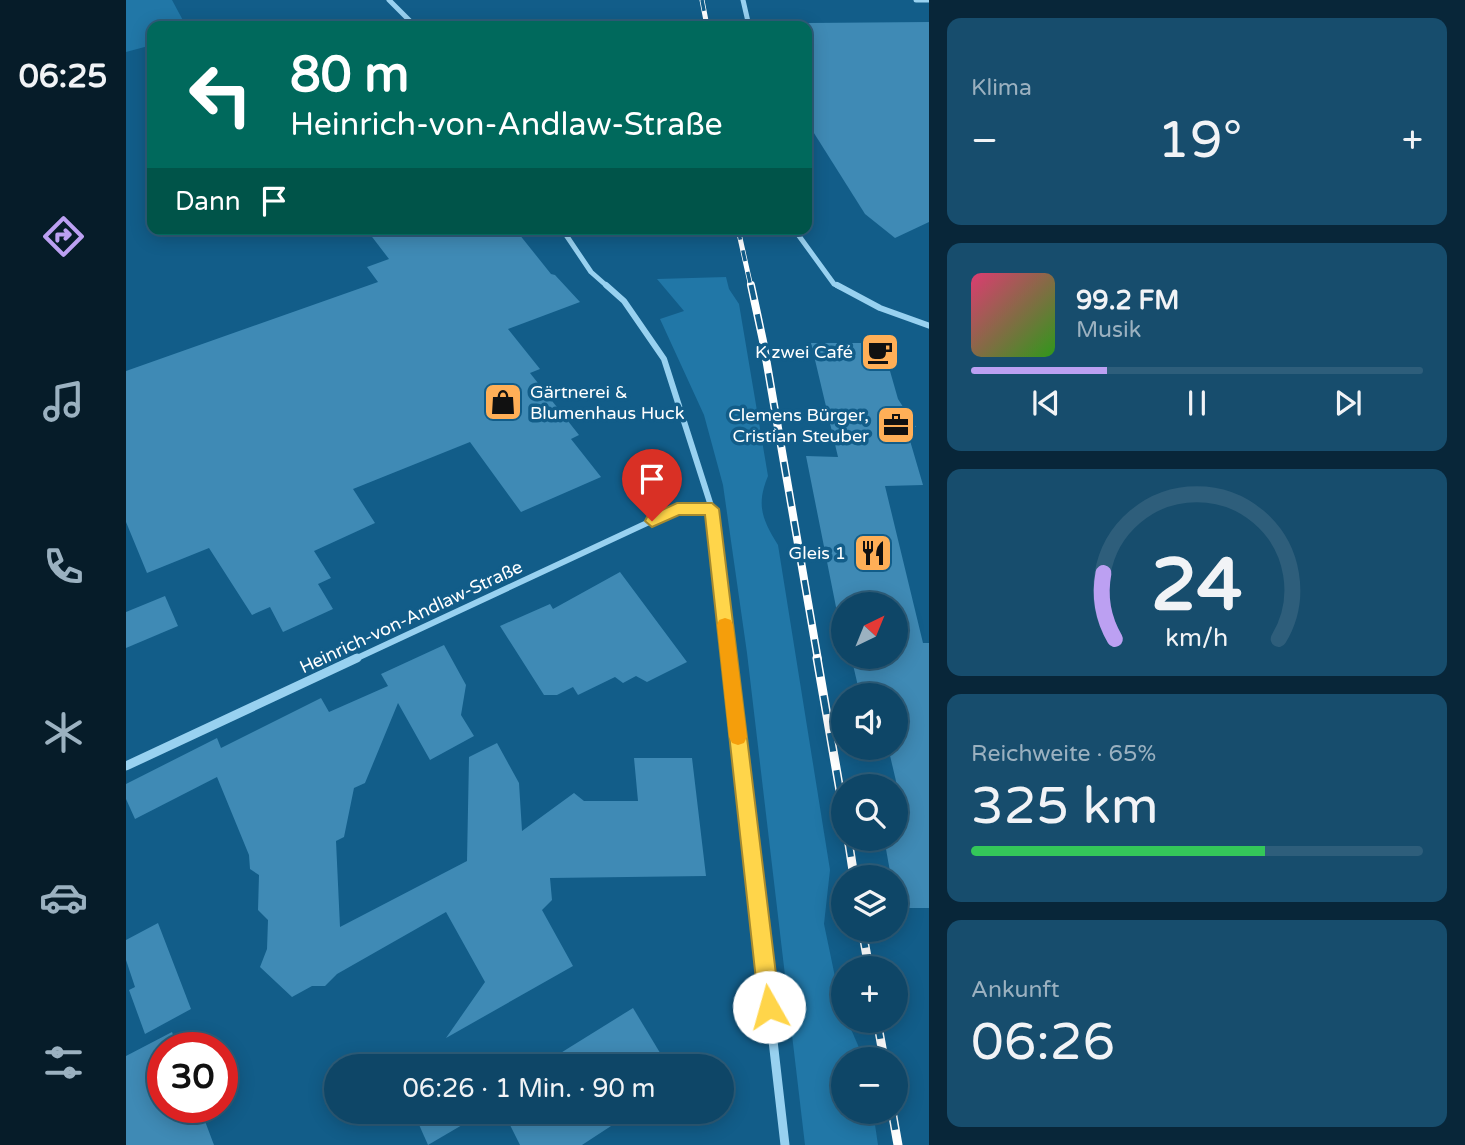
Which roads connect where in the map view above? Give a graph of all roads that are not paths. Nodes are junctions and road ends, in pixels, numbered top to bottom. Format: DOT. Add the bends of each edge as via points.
graph roads {
  1 [pos="389,0"];
  2 [pos="743,0"];
  3 [pos="916,0"];
  4 [pos="929,0"];
  5 [pos="410,21"];
  6 [pos="747,21"];
  7 [pos="566,235"];
  8 [pos="798,235"];
  9 [pos="929,326"];
  10 [pos="712,509"];
  11 [pos="126,766"];
  12 [pos="785,1145"];
  1 -- 5 [label="street"];
  2 -- 6 [label="street"];
  3 -- 4 [label="street"];
  7 -- 10 [label="street" via="591,272 624,301 664,359"];
  8 -- 9 [label="street" via="834,284"];
  10 -- 11 [label="street, Heinrich-von-Andlaw-Straße" via="677,509"];
  10 -- 12 [label="street"];
}
